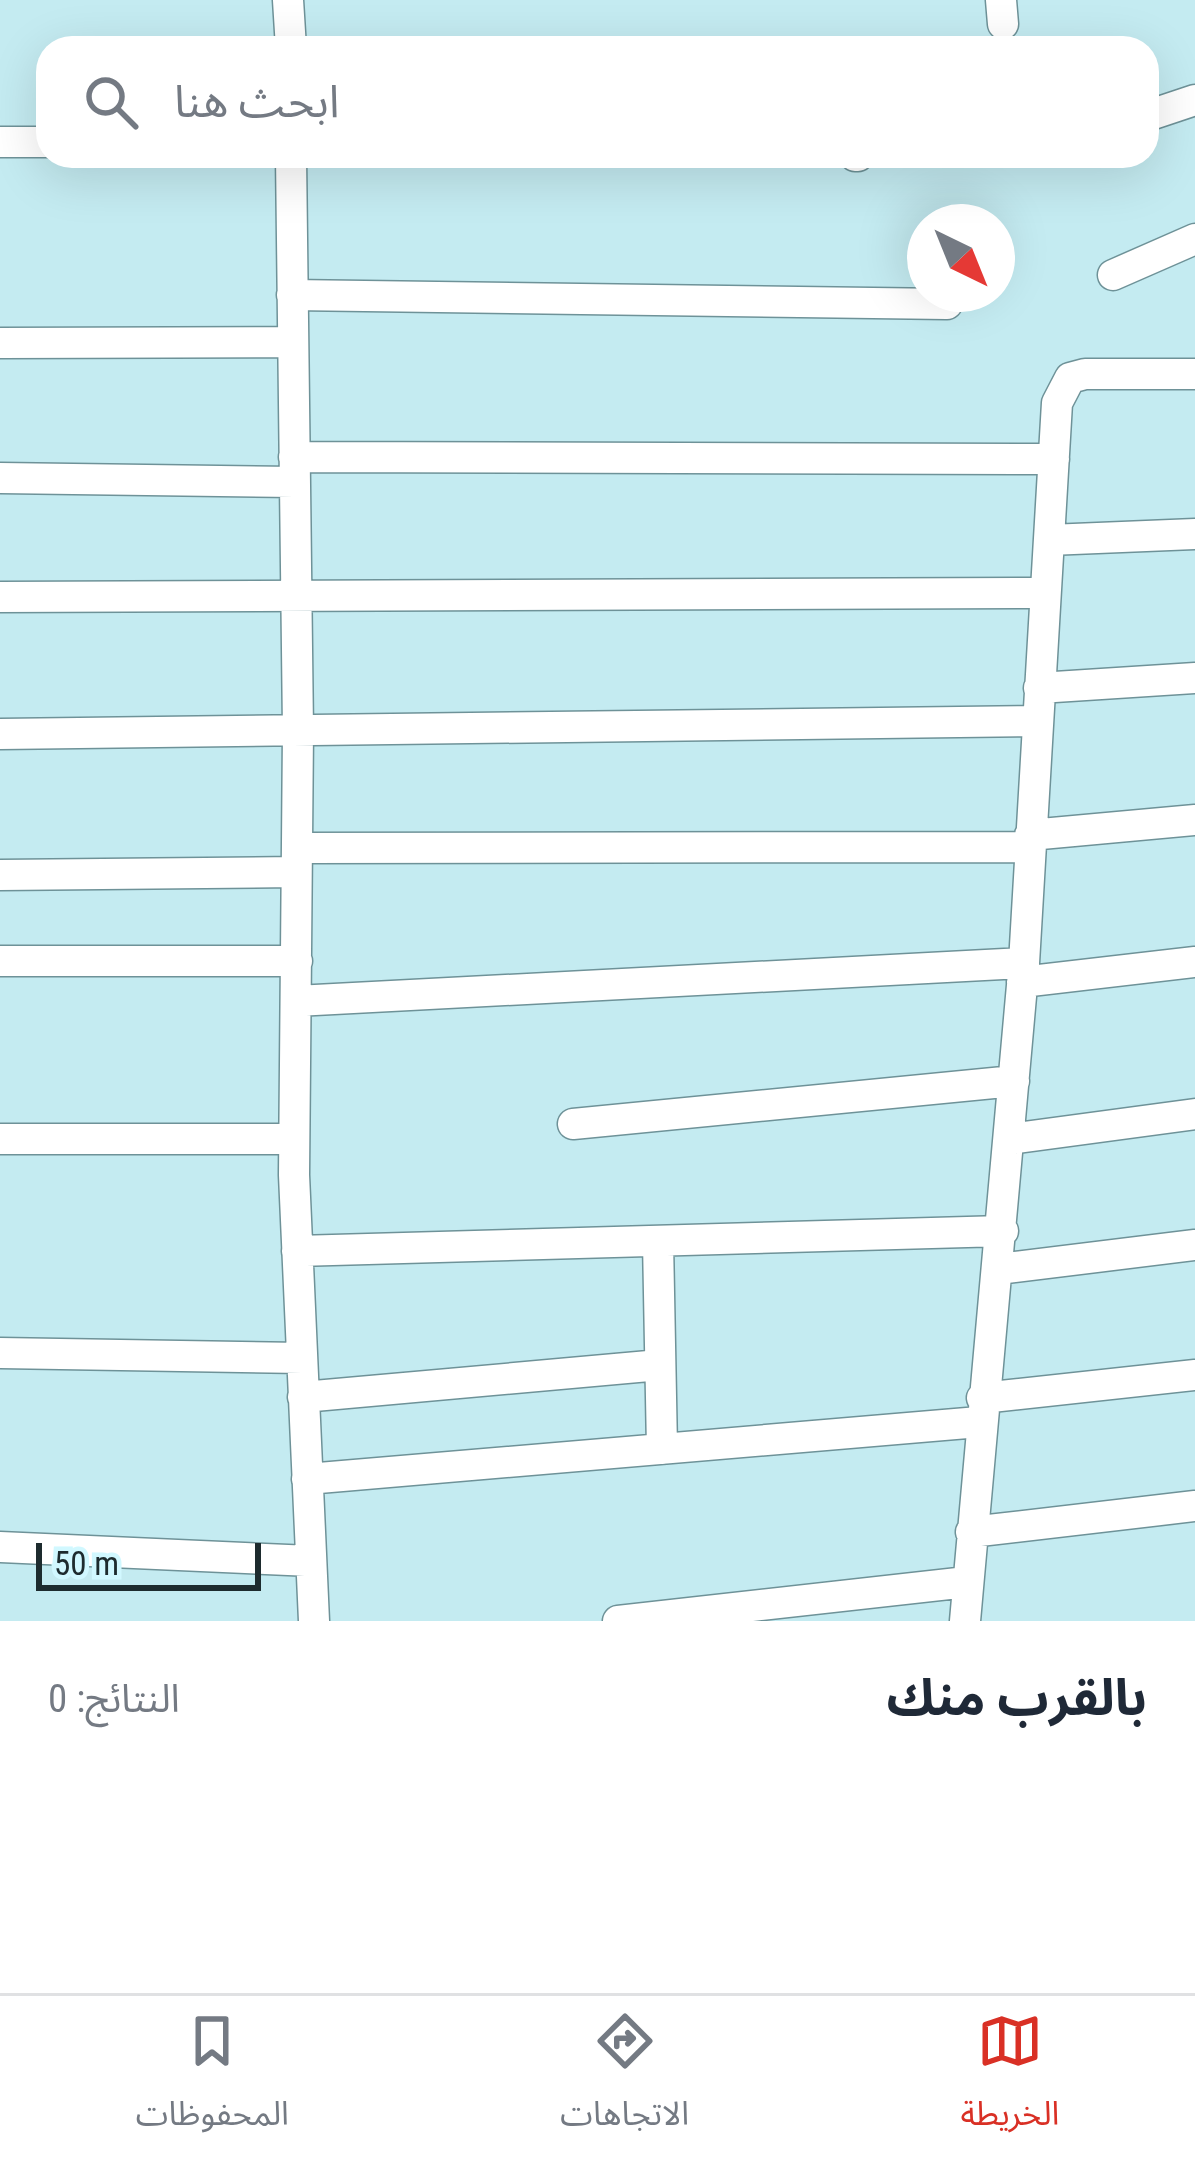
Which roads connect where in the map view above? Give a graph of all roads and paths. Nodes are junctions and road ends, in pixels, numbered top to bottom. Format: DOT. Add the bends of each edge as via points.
graph roads {
  1 [pos="288,0"];
  2 [pos="290,36"];
  3 [pos="1195,100"];
  4 [pos="1159,112"];
  5 [pos="0,142"];
  6 [pos="36,142"];
  7 [pos="291,168"];
  8 [pos="1195,239"];
  9 [pos="1113,274"];
  10 [pos="292,295"];
  11 [pos="907,303"];
  12 [pos="292,342"];
  13 [pos="0,344"];
  14 [pos="1195,374"];
  15 [pos="1054,459"];
  16 [pos="294,470"];
  17 [pos="0,478"];
  18 [pos="1195,534"];
  19 [pos="1049,540"];
  20 [pos="1046,592"];
  21 [pos="0,597"];
  22 [pos="295,598"];
  23 [pos="1195,678"];
  24 [pos="1039,688"];
  25 [pos="1036,721"];
  26 [pos="298,731"];
  27 [pos="0,734"];
  28 [pos="1195,820"];
  29 [pos="1030,841"];
  30 [pos="297,860"];
  31 [pos="0,875"];
  32 [pos="0,961"];
  33 [pos="297,961"];
  34 [pos="1195,962"];
  35 [pos="1023,972"];
  36 [pos="296,1001"];
  37 [pos="1014,1081"];
  38 [pos="1195,1114"];
  39 [pos="573,1124"];
  40 [pos="0,1139"];
  41 [pos="294,1139"];
  42 [pos="1010,1139"];
  43 [pos="1003,1231"];
  44 [pos="658,1241"];
  45 [pos="1195,1245"];
  46 [pos="297,1251"];
  47 [pos="998,1269"];
  48 [pos="0,1353"];
  49 [pos="302,1358"];
  50 [pos="660,1365"];
  51 [pos="1195,1375"];
  52 [pos="303,1397"];
  53 [pos="981,1410"];
  54 [pos="662,1449"];
  55 [pos="307,1478"];
  56 [pos="1195,1506"];
  57 [pos="971,1532"];
  58 [pos="0,1547"];
  59 [pos="311,1561"];
  60 [pos="968,1582"];
  61 [pos="314,1621"];
  62 [pos="618,1621"];
  63 [pos="964,1621"];
  1 -- 2 [label="street"];
  3 -- 4 [label="street"];
  5 -- 6 [label="street"];
  7 -- 10 [label="street"];
  8 -- 9 [label="street"];
  10 -- 11 [label="street"];
  10 -- 12 [label="street"];
  12 -- 13 [label="street"];
  12 -- 16 [label="street"];
  14 -- 15 [label="street" via="1070,378 1057,403"];
  15 -- 16 [label="street"];
  15 -- 19 [label="street"];
  16 -- 17 [label="street"];
  16 -- 22 [label="street"];
  18 -- 19 [label="street"];
  19 -- 20 [label="street"];
  20 -- 22 [label="street"];
  20 -- 24 [label="street"];
  21 -- 22 [label="street"];
  22 -- 26 [label="street"];
  23 -- 24 [label="street"];
  24 -- 25 [label="street"];
  25 -- 26 [label="street"];
  25 -- 29 [label="street"];
  26 -- 27 [label="street"];
  26 -- 30 [label="street"];
  28 -- 29 [label="street"];
  29 -- 30 [label="street"];
  29 -- 35 [label="street"];
  30 -- 31 [label="street"];
  30 -- 33 [label="street"];
  32 -- 33 [label="street"];
  33 -- 36 [label="street"];
  34 -- 35 [label="street"];
  35 -- 36 [label="street"];
  35 -- 37 [label="street"];
  36 -- 41 [label="street"];
  37 -- 39 [label="street"];
  37 -- 42 [label="street"];
  38 -- 42 [label="street"];
  40 -- 41 [label="street"];
  41 -- 46 [label="street"];
  42 -- 43 [label="street"];
  43 -- 44 [label="street"];
  43 -- 47 [label="street"];
  44 -- 46 [label="street"];
  44 -- 50 [label="street"];
  45 -- 47 [label="street"];
  46 -- 49 [label="street"];
  47 -- 53 [label="street"];
  48 -- 49 [label="street"];
  49 -- 52 [label="street"];
  50 -- 52 [label="street"];
  50 -- 54 [label="street"];
  51 -- 53 [label="street"];
  52 -- 55 [label="street"];
  53 -- 54 [label="street"];
  53 -- 57 [label="street"];
  54 -- 55 [label="street"];
  55 -- 59 [label="street"];
  56 -- 57 [label="street"];
  57 -- 60 [label="street"];
  58 -- 59 [label="street"];
  59 -- 61 [label="street"];
  60 -- 62 [label="street"];
  60 -- 63 [label="street"];
}
